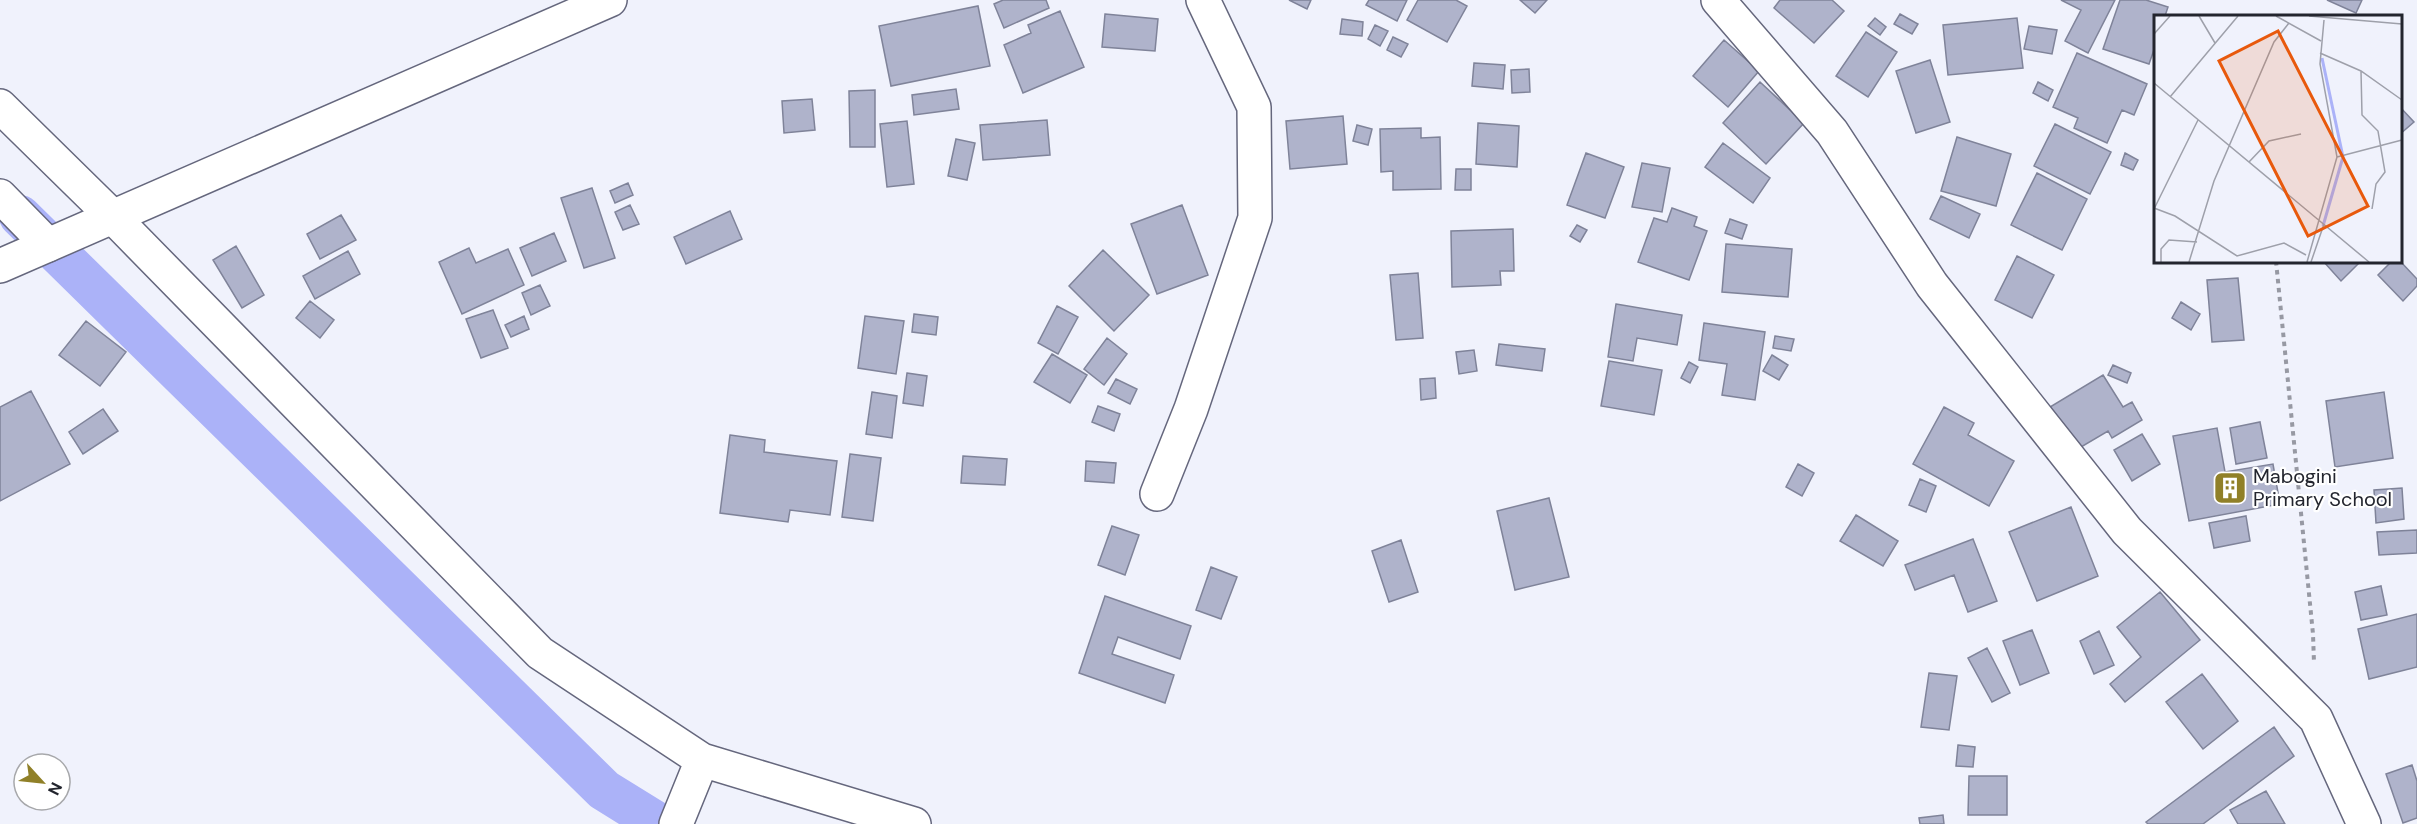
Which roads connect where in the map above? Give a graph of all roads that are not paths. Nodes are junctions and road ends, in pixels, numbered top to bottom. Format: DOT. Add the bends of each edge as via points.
graph roads {
  1 [pos="610,0"];
  2 [pos="1203,0"];
  3 [pos="1718,0"];
  4 [pos="0,106"];
  5 [pos="0,196"];
  6 [pos="112,216"];
  7 [pos="48,245"];
  8 [pos="0,266"];
  9 [pos="1157,494"];
  10 [pos="702,760"];
  11 [pos="676,824"];
  12 [pos="914,824"];
  13 [pos="2364,824"];
  1 -- 6 [label="street"];
  2 -- 9 [label="street" via="1254,107 1255,218 1191,409"];
  3 -- 13 [label="street" via="1832,132 1932,285 2127,531 2316,719"];
  4 -- 6 [label="street"];
  5 -- 7 [label="street"];
  6 -- 7 [label="street"];
  6 -- 10 [label="street" via="540,653"];
  7 -- 8 [label="street"];
  10 -- 11 [label="street"];
  10 -- 12 [label="street"];
}
